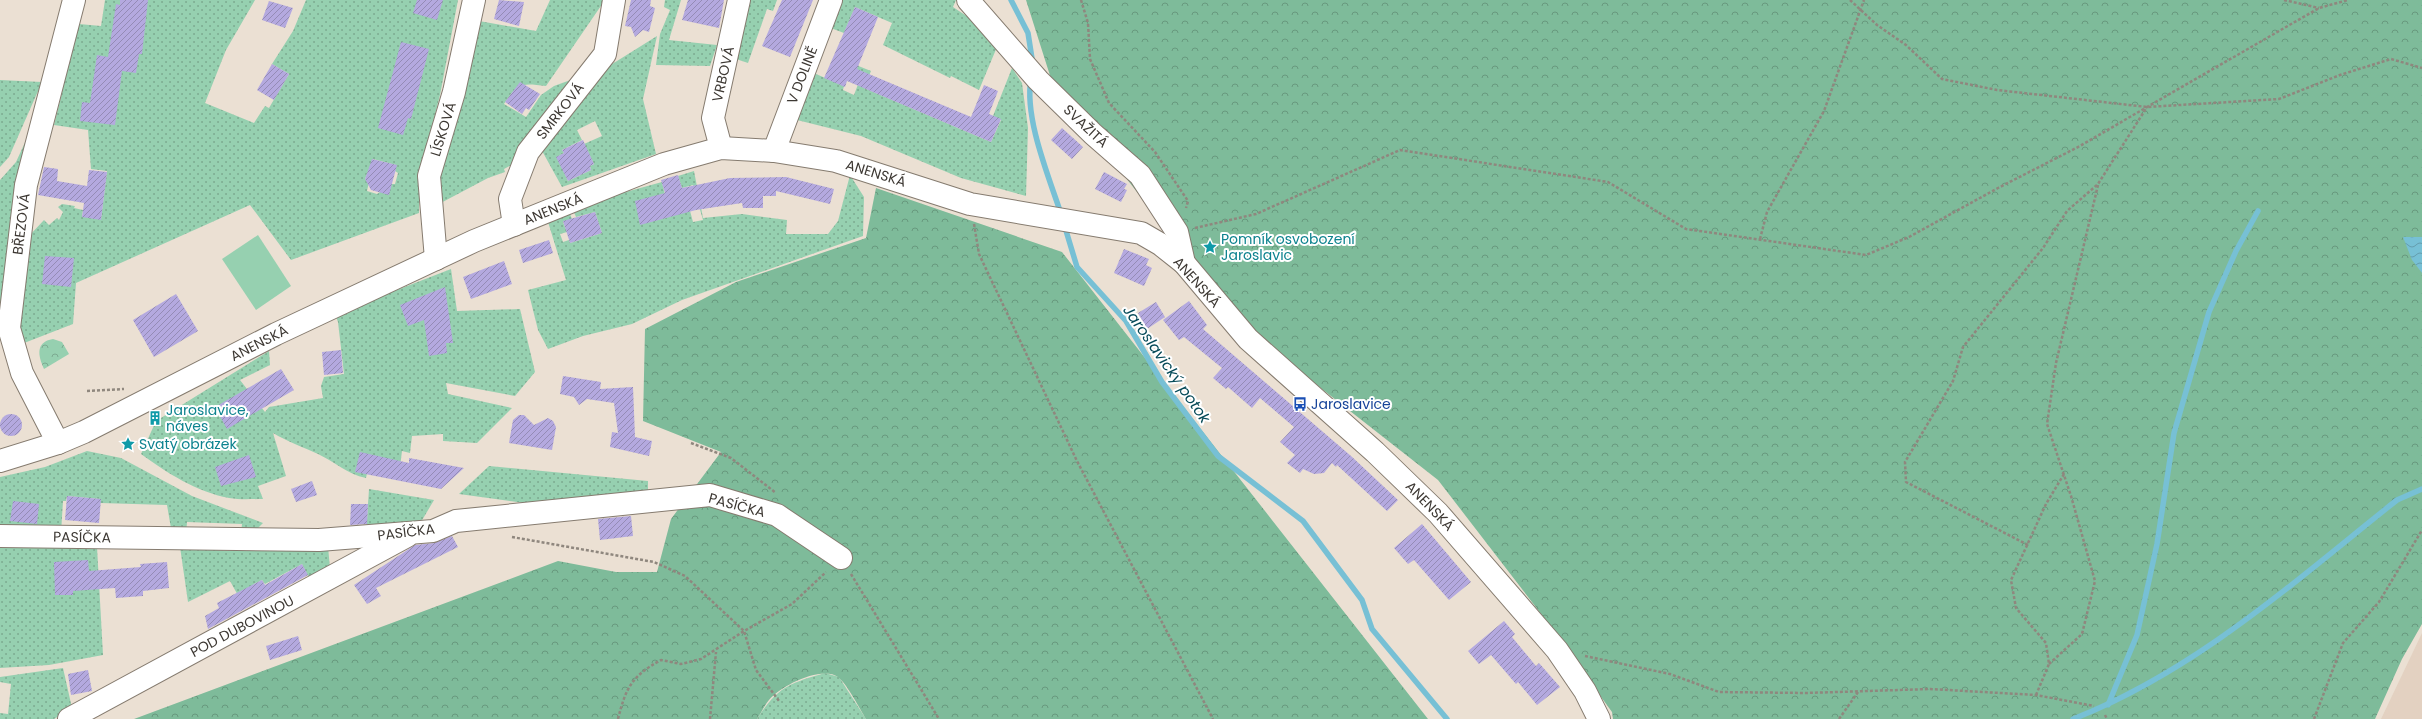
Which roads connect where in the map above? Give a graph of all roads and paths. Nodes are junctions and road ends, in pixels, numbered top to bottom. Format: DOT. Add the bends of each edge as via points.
graph roads {
  1 [pos="74,0"];
  2 [pos="474,0"];
  3 [pos="614,0"];
  4 [pos="739,0"];
  5 [pos="831,0"];
  6 [pos="968,0"];
  7 [pos="1081,0"];
  8 [pos="1850,0"];
  9 [pos="1864,0"];
  10 [pos="2284,0"];
  11 [pos="2348,0"];
  12 [pos="2319,8"];
  13 [pos="1861,10"];
  14 [pos="2422,68"];
  15 [pos="2147,107"];
  16 [pos="721,148"];
  17 [pos="774,151"];
  18 [pos="2098,184"];
  19 [pos="970,204"];
  20 [pos="514,225"];
  21 [pos="1177,232"];
  22 [pos="1760,239"];
  23 [pos="436,259"];
  24 [pos="1184,263"];
  25 [pos="58,444"];
  26 [pos="0,461"];
  27 [pos="2064,474"];
  28 [pos="2422,530"];
  29 [pos="415,532"];
  30 [pos="506,535"];
  31 [pos="0,536"];
  32 [pos="2028,545"];
  33 [pos="841,558"];
  34 [pos="744,631"];
  35 [pos="1557,650"];
  36 [pos="716,651"];
  37 [pos="2049,664"];
  38 [pos="1858,691"];
  39 [pos="2036,695"];
  40 [pos="779,701"];
  41 [pos="2094,706"];
  42 [pos="2105,715"];
  43 [pos="68,719"];
  44 [pos="618,719"];
  45 [pos="710,719"];
  46 [pos="939,719"];
  47 [pos="1213,719"];
  48 [pos="1599,719"];
  49 [pos="1839,719"];
  50 [pos="2107,719"];
  51 [pos="2314,719"];
  1 -- 25 [label="street, BŘEZOVÁ" via="26,185 9,328 22,373"];
  2 -- 23 [label="street, LÍSKOVÁ" via="454,92 429,176"];
  3 -- 20 [label="street, SMRKOVÁ" via="605,54 528,152 510,199"];
  4 -- 16 [label="street, VRBOVÁ" via="713,118"];
  5 -- 17 [label="street, V DOLINĚ"];
  6 -- 21 [label="street, SVAŽITÁ" via="1032,74 1093,134 1140,175"];
  7 -- 21 [label="path" via="1088,23 1090,59 1109,103 1155,152 1188,201"];
  8 -- 13 [label="path"];
  9 -- 13 [label="path"];
  10 -- 12 [label="path"];
  11 -- 12 [label="path"];
  12 -- 15 [label="path"];
  13 -- 15 [label="path" via="1877,25 1906,45 1942,78 1997,90"];
  13 -- 22 [label="path" via="1824,111 1767,212"];
  14 -- 15 [label="path" via="2391,59 2340,75 2279,99"];
  15 -- 18 [label="path"];
  15 -- 22 [label="path" via="2080,146 1908,237 1866,255"];
  16 -- 17 [label="street, ANENSKÁ"];
  16 -- 20 [label="street, ANENSKÁ" via="664,164"];
  17 -- 19 [label="street, ANENSKÁ" via="836,161"];
  18 -- 27 [label="path" via="2056,363 2047,424"];
  18 -- 32 [label="path" via="2067,211 2043,248 1963,347 1953,381 1905,462 1906,482"];
  19 -- 24 [label="street, ANENSKÁ" via="1141,233"];
  19 -- 47 [label="path" via="979,254 1077,461"];
  20 -- 23 [label="street, ANENSKÁ"];
  21 -- 22 [label="path" via="1256,214 1400,150 1608,182 1686,229"];
  21 -- 24 [label="street, SVAŽITÁ"];
  23 -- 25 [label="street, ANENSKÁ" via="276,334"];
  24 -- 35 [label="street, ANENSKÁ" via="1248,339 1375,452 1438,513"];
  25 -- 26 [label="street, ANENSKÁ"];
  27 -- 32 [label="path" via="2046,504"];
  27 -- 37 [label="path" via="2095,581 2082,634"];
  28 -- 51 [label="path" via="2379,602 2343,643"];
  29 -- 31 [label="street, PASÍČKA" via="319,540"];
  29 -- 33 [label="street, PASÍČKA" via="433,531 456,521 710,495 777,515"];
  29 -- 43 [label="street, POD DUBOVINOU"];
  30 -- 34 [label="path" via="654,562 685,576"];
  32 -- 37 [label="path" via="2011,580 2016,608 2046,643"];
  33 -- 34 [label="path" via="792,604"];
  33 -- 46 [label="path"];
  34 -- 36 [label="path"];
  34 -- 40 [label="path" via="756,670"];
  35 -- 38 [label="path" via="1670,674 1719,692"];
  35 -- 48 [label="street, ANENSKÁ" via="1586,691"];
  36 -- 44 [label="path" via="701,659 681,664 662,660 641,671 624,696"];
  36 -- 45 [label="path"];
  37 -- 39 [label="path"];
  38 -- 39 [label="path" via="1930,689"];
  38 -- 49 [label="path"];
  39 -- 41 [label="path"];
  42 -- 50 [label="path"];
}
